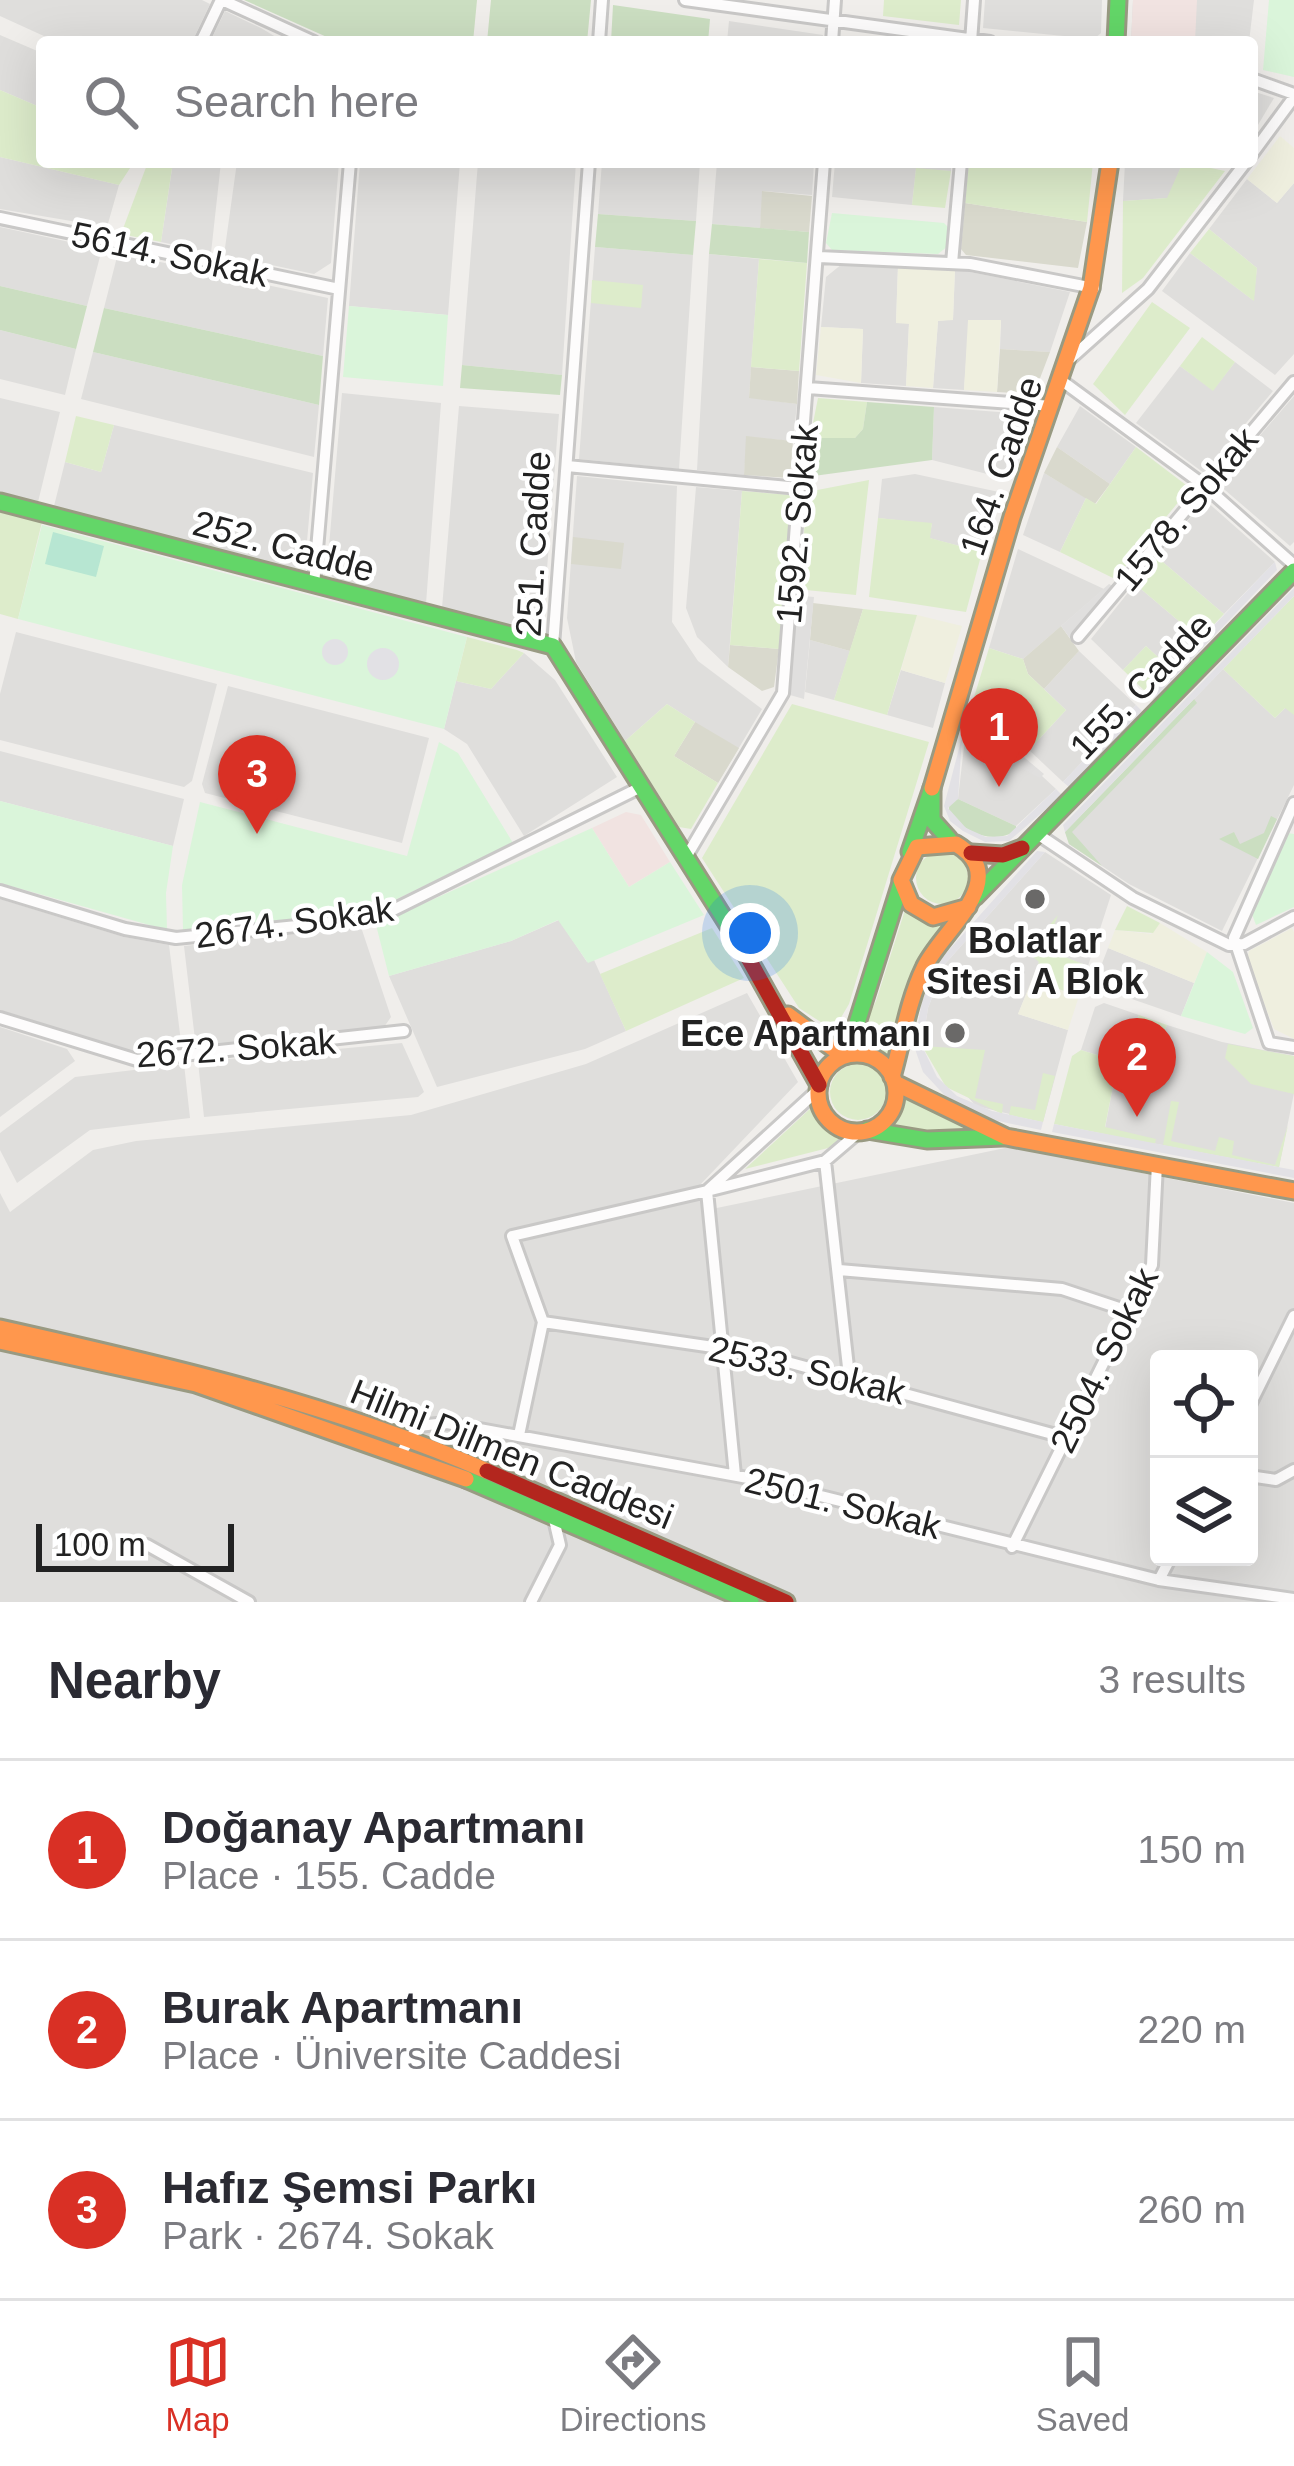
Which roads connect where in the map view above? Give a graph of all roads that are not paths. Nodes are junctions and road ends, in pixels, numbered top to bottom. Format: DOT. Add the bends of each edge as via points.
graph roads {
  1 [pos="222,0"];
  2 [pos="602,0"];
  3 [pos="686,0"];
  4 [pos="835,0"];
  5 [pos="974,0"];
  6 [pos="1118,0"];
  7 [pos="833,22"];
  8 [pos="204,36"];
  9 [pos="301,36"];
  10 [pos="599,36"];
  11 [pos="832,36"];
  12 [pos="935,36"];
  13 [pos="971,36"];
  14 [pos="1116,36"];
  15 [pos="1258,82"];
  16 [pos="1294,96"];
  17 [pos="1258,146"];
  18 [pos="349,168"];
  19 [pos="589,168"];
  20 [pos="824,168"];
  21 [pos="960,168"];
  22 [pos="1110,168"];
  23 [pos="1241,168"];
  24 [pos="0,218"];
  25 [pos="819,257"];
  26 [pos="952,262"];
  27 [pos="1094,288"];
  28 [pos="339,289"];
  29 [pos="1071,358"];
  30 [pos="1062,380"];
  31 [pos="1294,382"];
  32 [pos="808,388"];
  33 [pos="1052,406"];
  34 [pos="567,466"];
  35 [pos="1205,486"];
  36 [pos="799,488"];
  37 [pos="0,502"];
  38 [pos="1294,568"];
  39 [pos="314,585"];
  40 [pos="1078,637"];
  41 [pos="553,646"];
  42 [pos="639,788"];
  43 [pos="932,788"];
  44 [pos="1294,803"];
  45 [pos="1034,839"];
  46 [pos="952,841"];
  47 [pos="971,854"];
  48 [pos="908,856"];
  49 [pos="685,859"];
  50 [pos="902,880"];
  51 [pos="0,891"];
  52 [pos="971,902"];
  53 [pos="1294,917"];
  54 [pos="1234,946"];
  55 [pos="781,1009"];
  56 [pos="0,1018"];
  57 [pos="404,1031"];
  58 [pos="1294,1048"];
  59 [pos="845,1056"];
  60 [pos="894,1080"];
  61 [pos="819,1088"];
  62 [pos="863,1131"];
  63 [pos="1006,1137"];
  64 [pos="825,1161"];
  65 [pos="1157,1164"];
  66 [pos="707,1191"];
  67 [pos="1294,1191"];
  68 [pos="839,1270"];
  69 [pos="1131,1312"];
  70 [pos="543,1322"];
  71 [pos="1293,1322"];
  72 [pos="0,1328"];
  73 [pos="0,1341"];
  74 [pos="725,1348"];
  75 [pos="849,1376"];
  76 [pos="1258,1390"];
  77 [pos="519,1436"];
  78 [pos="1067,1438"];
  79 [pos="406,1444"];
  80 [pos="1294,1470"];
  81 [pos="735,1475"];
  82 [pos="1258,1477"];
  83 [pos="553,1515"];
  84 [pos="147,1545"];
  85 [pos="1012,1547"];
  86 [pos="1166,1566"];
  87 [pos="1159,1580"];
  88 [pos="1294,1599"];
  89 [pos="249,1602"];
  90 [pos="531,1602"];
  91 [pos="751,1602"];
  92 [pos="786,1602"];
  1 -- 8 [label="street"];
  1 -- 9 [label="street"];
  2 -- 10 [label="street"];
  3 -- 7 [label="street"];
  4 -- 7 [label="street"];
  5 -- 13 [label="street"];
  6 -- 14 [label="street"];
  7 -- 11 [label="street"];
  7 -- 12 [label="street"];
  15 -- 16 [label="street"];
  16 -- 17 [label="street"];
  18 -- 28 [label="street"];
  19 -- 34 [label="street, 251. Cadde"];
  20 -- 25 [label="street, 1592. Sokak"];
  21 -- 26 [label="street"];
  22 -- 27 [label="street, 164. Cadde"];
  23 -- 29 [label="street" via="1148,289"];
  24 -- 28 [label="street, 5614. Sokak"];
  25 -- 26 [label="street"];
  25 -- 32 [label="street, 1592. Sokak"];
  26 -- 27 [label="street"];
  27 -- 29 [label="street, 164. Cadde"];
  28 -- 39 [label="street"];
  29 -- 30 [label="street, 164. Cadde"];
  30 -- 33 [label="street, 164. Cadde"];
  30 -- 35 [label="street"];
  31 -- 35 [label="street, 1578. Sokak"];
  32 -- 33 [label="street"];
  32 -- 36 [label="street, 1592. Sokak"];
  33 -- 43 [label="street, 164. Cadde"];
  34 -- 36 [label="street"];
  34 -- 41 [label="street, 251. Cadde"];
  35 -- 38 [label="street"];
  35 -- 40 [label="street, 1578. Sokak"];
  36 -- 49 [label="street, 1592. Sokak" via="783,693"];
  37 -- 39 [label="street, 252. Cadde"];
  38 -- 45 [label="street, 155. Cadde"];
  39 -- 41 [label="street, 252. Cadde"];
  41 -- 42 [label="street, 251. Cadde"];
  42 -- 49 [label="street, 251. Cadde"];
  42 -- 51 [label="street, 2674. Sokak" via="376,918 176,938"];
  43 -- 46 [label="street" via="932,820"];
  43 -- 48 [label="street, 164. Cadde"];
  44 -- 54 [label="street" via="1240,914"];
  45 -- 47 [label="street" via="1003,855"];
  45 -- 52 [label="street, 155. Cadde"];
  45 -- 54 [label="street"];
  46 -- 47 [label="street"];
  46 -- 48 [label="street" via="928,841"];
  47 -- 52 [label="street" via="980,875"];
  48 -- 50 [label="street"];
  49 -- 55 [label="street, 251. Cadde"];
  50 -- 52 [label="street" via="921,912 946,917"];
  50 -- 59 [label="street"];
  52 -- 60 [label="street, 155. Cadde" via="924,968"];
  53 -- 54 [label="street"];
  54 -- 58 [label="street" via="1269,1043"];
  55 -- 59 [label="street, 251. Cadde"];
  55 -- 61 [label="street, 251. Cadde"];
  56 -- 57 [label="street, 2672. Sokak" via="137,1060"];
  59 -- 60 [label="street" via="876,1058"];
  59 -- 61 [label="street" via="826,1069"];
  60 -- 62 [label="street" via="890,1114"];
  60 -- 63 [label="street"];
  61 -- 62 [label="street" via="831,1122"];
  61 -- 66 [label="street"];
  62 -- 63 [label="street" via="927,1140"];
  62 -- 64 [label="street"];
  63 -- 65 [label="street"];
  64 -- 66 [label="street"];
  64 -- 68 [label="street"];
  65 -- 67 [label="street"];
  65 -- 69 [label="street, 2504. Sokak" via="1155,1255"];
  66 -- 70 [label="street" via="512,1237"];
  66 -- 74 [label="street"];
  68 -- 69 [label="street" via="1062,1289"];
  68 -- 75 [label="street"];
  69 -- 78 [label="street, 2504. Sokak"];
  70 -- 74 [label="street, 2533. Sokak"];
  70 -- 77 [label="street"];
  71 -- 76 [label="street"];
  72 -- 79 [label="street, Hilmi Dilmen Caddesi" via="162,1364"];
  73 -- 79 [label="street, Hilmi Dilmen Caddesi"];
  74 -- 75 [label="street, 2533. Sokak"];
  74 -- 81 [label="street"];
  75 -- 78 [label="street, 2533. Sokak"];
  77 -- 79 [label="street, 2501. Sokak" via="431,1422"];
  77 -- 81 [label="street, 2501. Sokak"];
  78 -- 85 [label="street, 2504. Sokak"];
  79 -- 83 [label="street, Hilmi Dilmen Caddesi"];
  79 -- 92 [label="street, Hilmi Dilmen Caddesi"];
  80 -- 82 [label="street" via="1276,1480"];
  81 -- 85 [label="street, 2501. Sokak"];
  83 -- 90 [label="street" via="560,1545"];
  83 -- 91 [label="street, Hilmi Dilmen Caddesi"];
  84 -- 89 [label="street"];
  85 -- 87 [label="street, 2501. Sokak"];
  86 -- 87 [label="street"];
  87 -- 88 [label="street, 2501. Sokak"];
}
